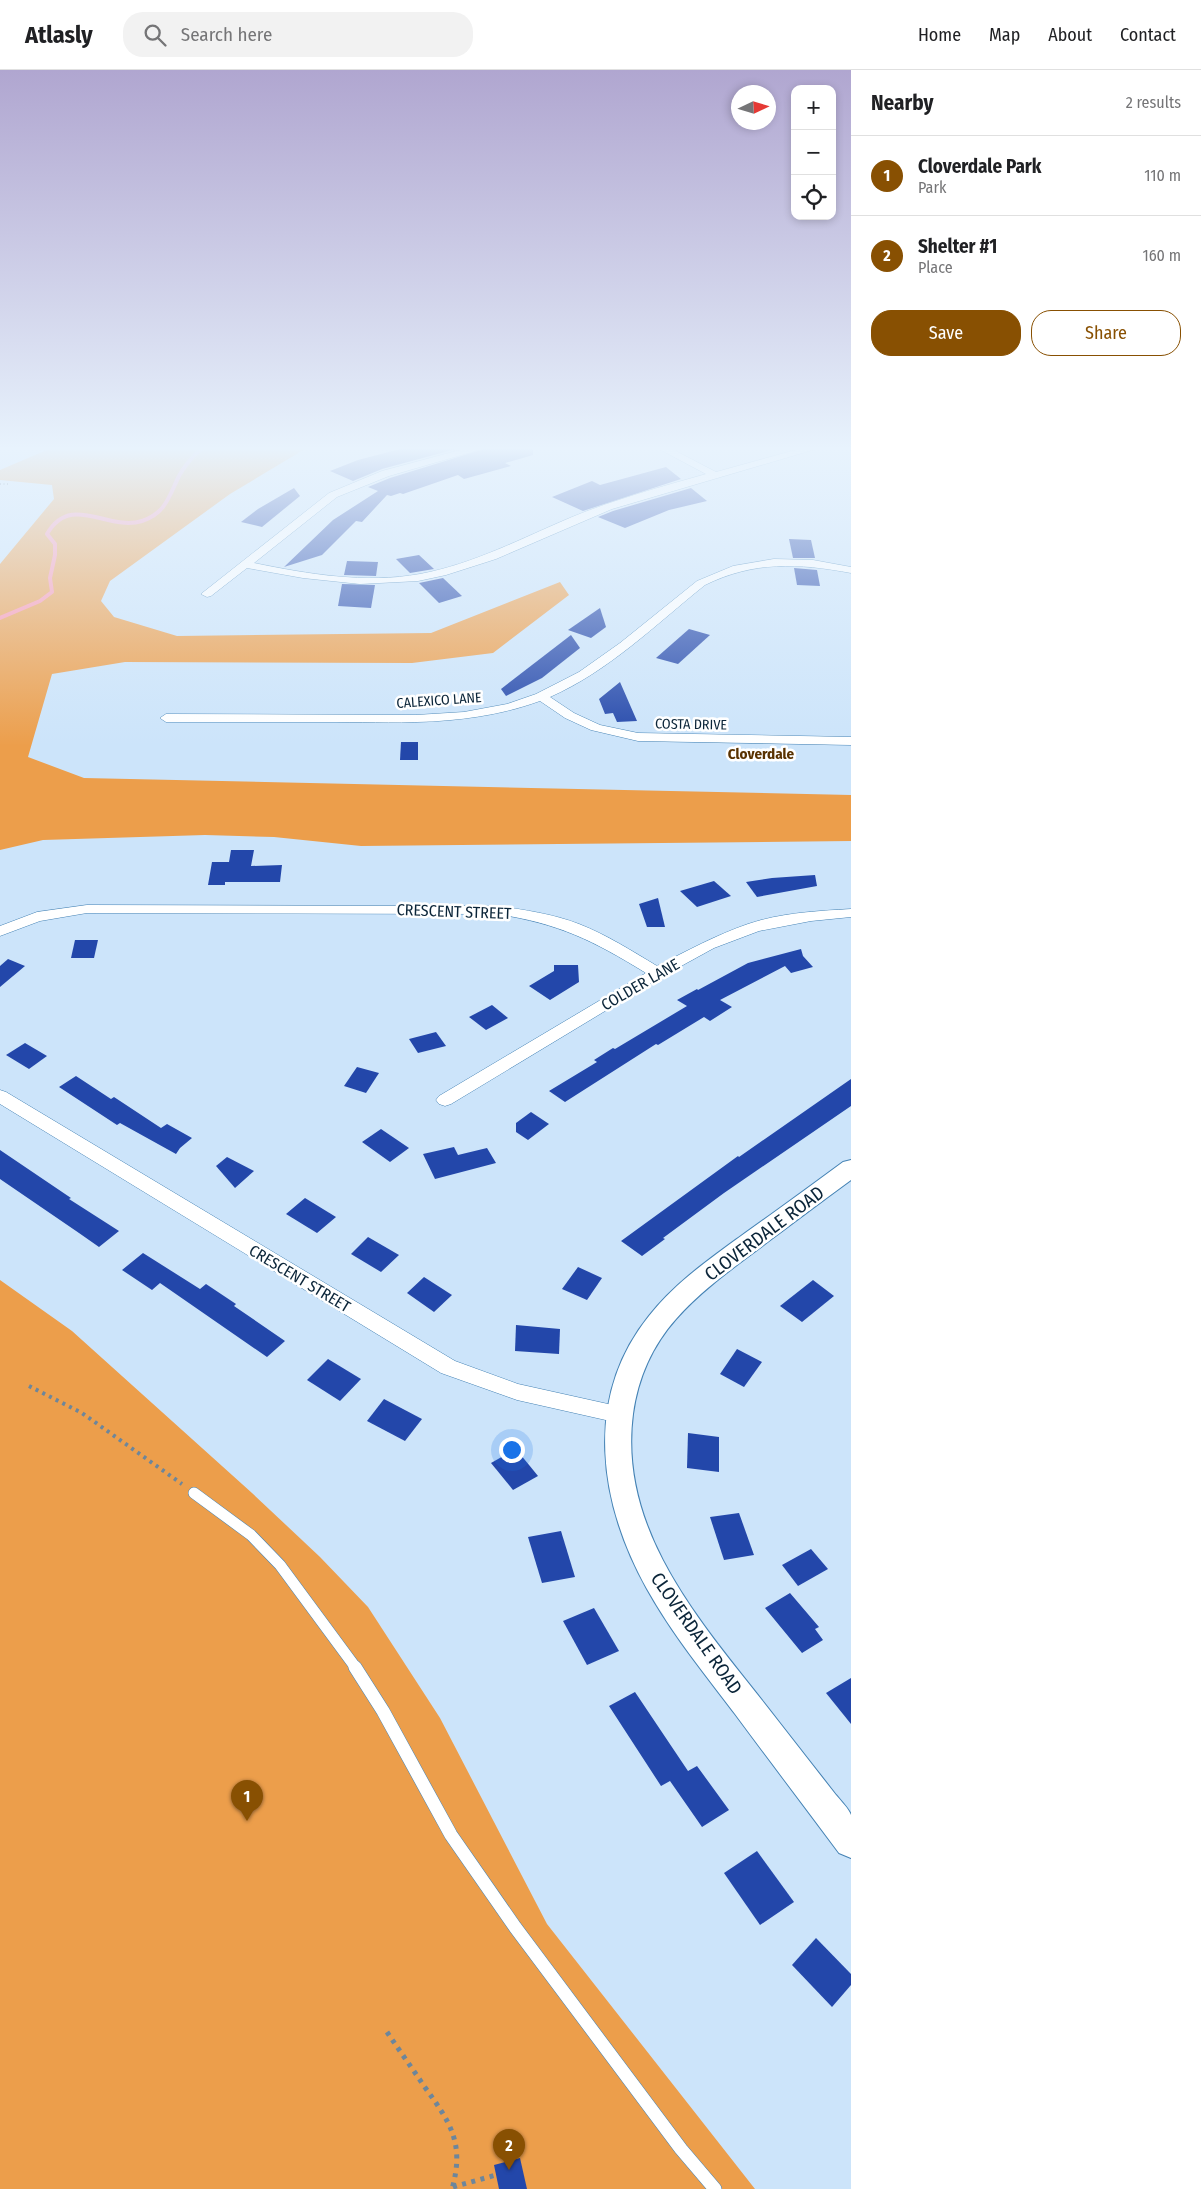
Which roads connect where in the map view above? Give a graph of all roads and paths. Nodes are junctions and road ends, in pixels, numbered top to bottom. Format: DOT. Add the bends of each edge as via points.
graph roads {
  1 [pos="265,548"];
  2 [pos="510,548"];
  3 [pos="245,564"];
  4 [pos="851,570"];
  5 [pos="207,594"];
  6 [pos="542,697"];
  7 [pos="166,718"];
  8 [pos="851,741"];
  9 [pos="851,913"];
  10 [pos="0,931"];
  11 [pos="657,973"];
  12 [pos="0,1096"];
  13 [pos="445,1100"];
  14 [pos="851,1168"];
  15 [pos="30,1386"];
  16 [pos="619,1414"];
  17 [pos="194,1493"];
  18 [pos="851,1841"];
  19 [pos="387,2032"];
  20 [pos="496,2175"];
  21 [pos="452,2188"];
  22 [pos="715,2189"];
  1 -- 3 [label="street"];
  2 -- 3 [label="street" via="476,562 421,577 380,581 347,581"];
  3 -- 5 [label="street"];
  4 -- 6 [label="street, CALEXICO LANE" via="811,563 776,562 738,568 710,578 594,668"];
  6 -- 7 [label="street, CALEXICO LANE" via="494,711 443,718"];
  6 -- 8 [label="street, COSTA DRIVE" via="579,722 632,737"];
  9 -- 11 [label="street, COLDER LANE" via="802,917 755,927 710,945"];
  10 -- 11 [label="street, CRESCENT STREET" via="37,918 87,908 497,910 525,914 578,929"];
  11 -- 13 [label="street, COLDER LANE"];
  12 -- 16 [label="street, CRESCENT STREET" via="448,1367 517,1392"];
  14 -- 16 [label="street, CLOVERDALE ROAD" via="676,1300 637,1355"];
  15 -- 17 [label="path" via="82,1414"];
  16 -- 18 [label="street, CLOVERDALE ROAD" via="618,1455 623,1496 636,1538 657,1579 693,1635"];
  17 -- 22 [label="lane" via="251,1535 280,1565 321,1619 383,1711 451,1835 515,1927 675,2141"];
  19 -- 21 [label="path" via="448,2120 457,2158"];
  20 -- 21 [label="path"];
}
